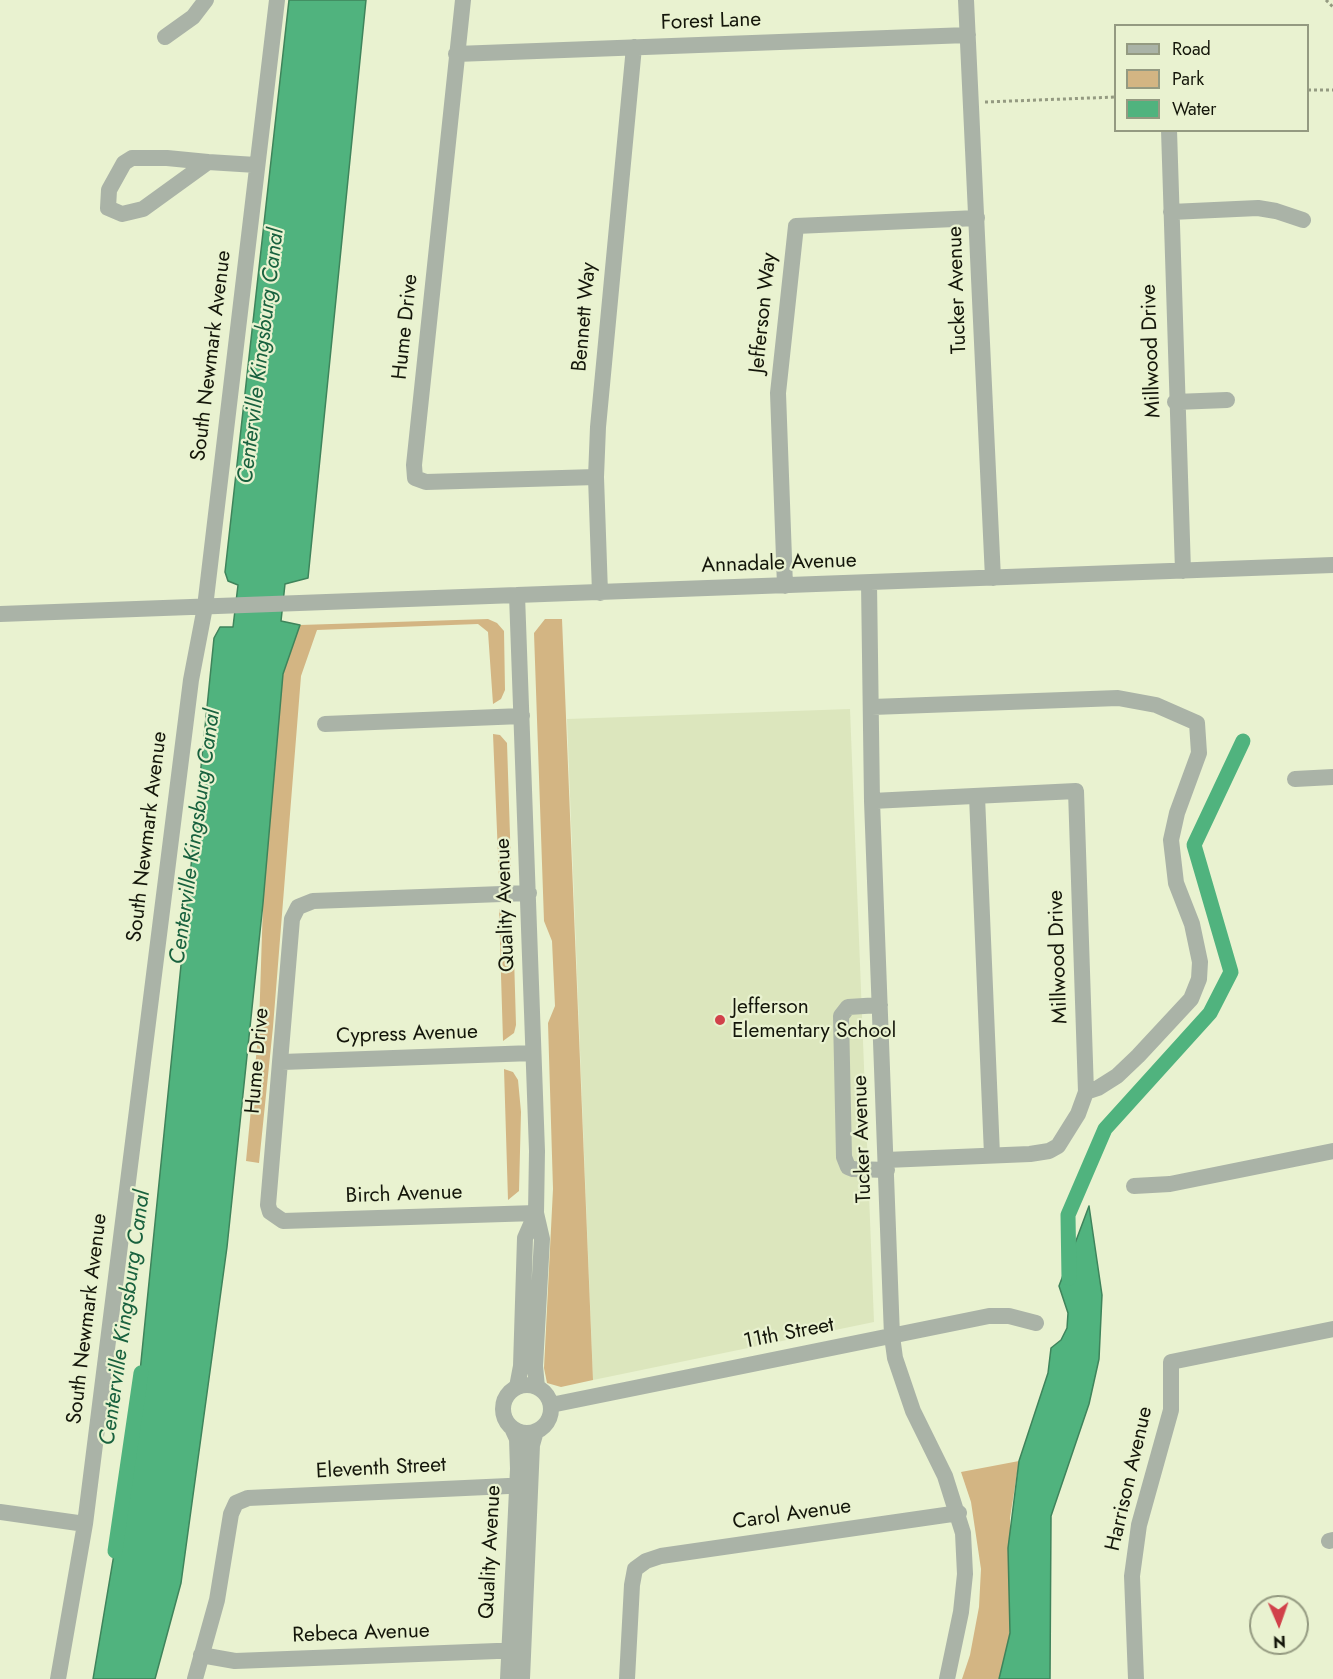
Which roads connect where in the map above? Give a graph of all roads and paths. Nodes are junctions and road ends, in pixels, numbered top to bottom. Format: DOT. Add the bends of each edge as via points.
graph roads {
  1 [pos="206,0"];
  2 [pos="277,0"];
  3 [pos="463,0"];
  4 [pos="966,0"];
  5 [pos="1326,0"];
  6 [pos="1333,8"];
  7 [pos="968,35"];
  8 [pos="165,37"];
  9 [pos="634,47"];
  10 [pos="456,54"];
  11 [pos="1309,90"];
  12 [pos="1333,90"];
  13 [pos="1114,97"];
  14 [pos="971,102"];
  15 [pos="1169,132"];
  16 [pos="208,162"];
  17 [pos="256,165"];
  18 [pos="1171,212"];
  19 [pos="977,218"];
  20 [pos="1303,220"];
  21 [pos="1227,400"];
  22 [pos="1176,402"];
  23 [pos="596,477"];
  24 [pos="1333,565"];
  25 [pos="1183,571"];
  26 [pos="993,578"];
  27 [pos="869,583"];
  28 [pos="785,586"];
  29 [pos="600,593"];
  30 [pos="517,596"];
  31 [pos="205,607"];
  32 [pos="0,614"];
  33 [pos="872,707"];
  34 [pos="522,716"];
  35 [pos="325,724"];
  36 [pos="1333,777"];
  37 [pos="1295,779"];
  38 [pos="977,796"];
  39 [pos="872,801"];
  40 [pos="529,893"];
  41 [pos="880,1005"];
  42 [pos="533,1053"];
  43 [pos="282,1062"];
  44 [pos="1086,1092"];
  45 [pos="1333,1151"];
  46 [pos="992,1155"];
  47 [pos="887,1165"];
  48 [pos="1134,1186"];
  49 [pos="536,1214"];
  50 [pos="275,1217"];
  51 [pos="1036,1323"];
  52 [pos="1333,1329"];
  53 [pos="892,1336"];
  54 [pos="517,1387"];
  55 [pos="537,1387"];
  56 [pos="551,1405"];
  57 [pos="512,1428"];
  58 [pos="536,1431"];
  59 [pos="524,1486"];
  60 [pos="0,1512"];
  61 [pos="959,1513"];
  62 [pos="85,1524"];
  63 [pos="516,1650"];
  64 [pos="201,1655"];
  65 [pos="58,1679"];
  66 [pos="195,1679"];
  67 [pos="507,1679"];
  68 [pos="522,1679"];
  69 [pos="627,1679"];
  70 [pos="947,1679"];
  71 [pos="1136,1679"];
  1 -- 8 [label="street" via="193,18"];
  2 -- 17 [label="street, South Newmark Avenue"];
  3 -- 10 [label="street, Hume Drive"];
  4 -- 7 [label="street, Tucker Avenue"];
  5 -- 6 [label="path"];
  7 -- 9 [label="street, Forest Lane"];
  7 -- 14 [label="street, Tucker Avenue"];
  9 -- 10 [label="street, Forest Lane"];
  9 -- 23 [label="street, Bennett Way"];
  10 -- 23 [label="street, Hume Drive" via="415,478 426,482"];
  11 -- 12 [label="path"];
  13 -- 14 [label="path"];
  14 -- 19 [label="street, Tucker Avenue"];
  15 -- 18 [label="street, Millwood Drive"];
  16 -- 16 [label="street" via="142,209 122,214 108,208 109,190 124,163 132,159"];
  16 -- 17 [label="street"];
  17 -- 31 [label="street, South Newmark Avenue"];
  18 -- 20 [label="street" via="1258,208"];
  18 -- 22 [label="street, Millwood Drive"];
  19 -- 26 [label="street, Tucker Avenue"];
  19 -- 28 [label="street, Jefferson Way" via="796,226 778,393"];
  21 -- 22 [label="street"];
  22 -- 25 [label="street, Millwood Drive"];
  23 -- 29 [label="street, Bennett Way"];
  24 -- 25 [label="street, Annadale Avenue"];
  25 -- 26 [label="street, Annadale Avenue"];
  26 -- 27 [label="street, Annadale Avenue"];
  27 -- 28 [label="street, Annadale Avenue"];
  27 -- 33 [label="street, Tucker Avenue"];
  28 -- 29 [label="street, Annadale Avenue"];
  29 -- 30 [label="street, Annadale Avenue"];
  30 -- 31 [label="street, Annadale Avenue"];
  30 -- 34 [label="street, Quality Avenue"];
  31 -- 32 [label="street, Annadale Avenue"];
  31 -- 62 [label="street, South Newmark Avenue" via="190,680"];
  33 -- 39 [label="street, Tucker Avenue"];
  33 -- 44 [label="street" via="1118,698 1156,705 1197,723 1199,753 1171,840 1176,882 1192,924 1200,962 1197,986 1191,999 1138,1056 1117,1076"];
  34 -- 35 [label="street"];
  34 -- 40 [label="street, Quality Avenue"];
  36 -- 37 [label="street"];
  38 -- 39 [label="street, Millwood Drive"];
  38 -- 44 [label="street, Millwood Drive" via="1076,791"];
  38 -- 46 [label="street"];
  39 -- 41 [label="street, Tucker Avenue"];
  40 -- 42 [label="street, Quality Avenue"];
  40 -- 43 [label="street, Hume Drive" via="313,901 298,907 292,919"];
  41 -- 47 [label="street, Tucker Avenue"];
  41 -- 47 [label="street, Millwood Drive" via="848,1007 841,1016 844,1157 853,1169"];
  42 -- 43 [label="street, Cypress Avenue"];
  42 -- 49 [label="street, Quality Avenue"];
  43 -- 50 [label="street, Hume Drive" via="268,1205"];
  44 -- 46 [label="street, Millwood Drive" via="1078,1114 1058,1146 1030,1154"];
  45 -- 48 [label="street" via="1170,1184"];
  46 -- 47 [label="street, Millwood Drive"];
  47 -- 53 [label="street, Tucker Avenue"];
  49 -- 50 [label="street, Birch Avenue" via="283,1221"];
  49 -- 54 [label="street, Quality Avenue" via="525,1238"];
  49 -- 55 [label="street, Quality Avenue" via="542,1239"];
  51 -- 53 [label="street, 11th Street" via="989,1316"];
  52 -- 71 [label="street, Harrison Avenue" via="1171,1362 1171,1410 1139,1525 1132,1576"];
  53 -- 56 [label="street, 11th Street"];
  53 -- 61 [label="street, Tucker Avenue" via="895,1358 913,1411"];
  54 -- 55 [label="street"];
  54 -- 57 [label="street" via="503,1402 504,1416"];
  55 -- 56 [label="street"];
  56 -- 58 [label="street" via="549,1419"];
  57 -- 58 [label="street" via="525,1433"];
  57 -- 59 [label="street, Quality Avenue"];
  58 -- 59 [label="street, Quality Avenue"];
  59 -- 63 [label="street, Quality Avenue"];
  59 -- 64 [label="street, Eleventh Street" via="248,1498 236,1503 218,1600"];
  60 -- 62 [label="street"];
  61 -- 69 [label="street, Carol Avenue" via="646,1560 635,1569"];
  61 -- 70 [label="street, Tucker Avenue" via="965,1574"];
  62 -- 65 [label="street, South Newmark Avenue"];
  63 -- 64 [label="street, Rebeca Avenue" via="235,1661"];
  63 -- 67 [label="street, Quality Avenue"];
  63 -- 68 [label="street, Quality Avenue"];
  64 -- 66 [label="street"];
}
